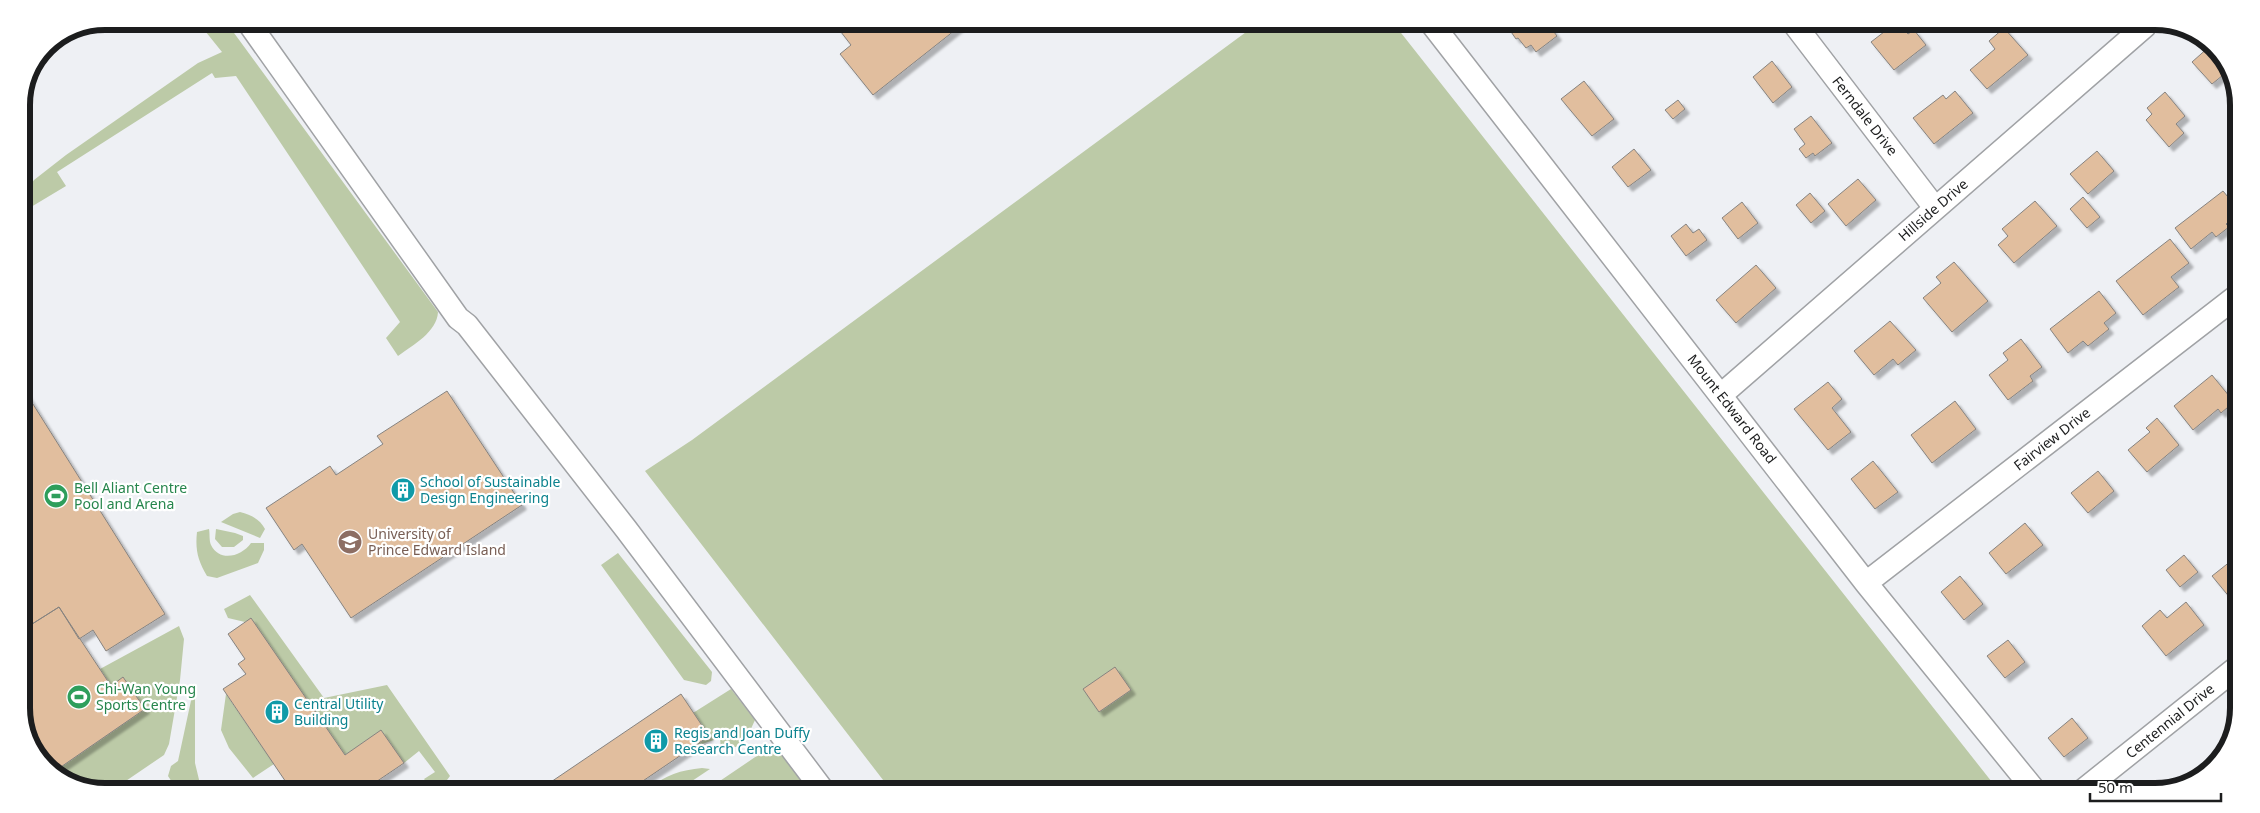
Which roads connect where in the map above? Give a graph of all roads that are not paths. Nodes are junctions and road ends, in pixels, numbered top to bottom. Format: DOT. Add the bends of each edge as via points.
graph roads {
  1 [pos="254,30"];
  2 [pos="1437,30"];
  3 [pos="1799,30"];
  4 [pos="2140,30"];
  5 [pos="1936,208"];
  6 [pos="2230,301"];
  7 [pos="1721,394"];
  8 [pos="1866,583"];
  9 [pos="2230,673"];
  10 [pos="817,783"];
  11 [pos="2028,783"];
  12 [pos="2092,783"];
  1 -- 10 [label="street" via="458,318 467,325 626,529"];
  2 -- 7 [label="street, Mount Edward Road"];
  3 -- 5 [label="street, Ferndale Drive"];
  4 -- 5 [label="street, Hillside Drive"];
  5 -- 7 [label="street, Hillside Drive"];
  6 -- 8 [label="street, Fairview Drive"];
  7 -- 8 [label="street, Mount Edward Road"];
  8 -- 11 [label="street, Mount Edward Road"];
  9 -- 12 [label="street, Centennial Drive"];
}
